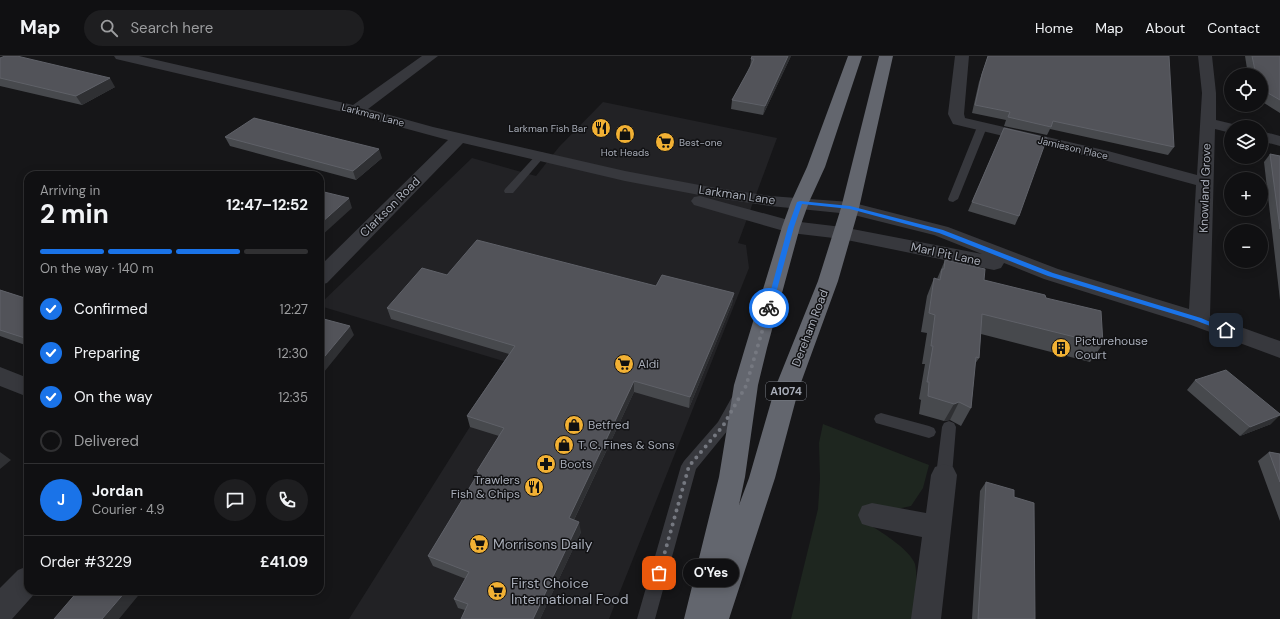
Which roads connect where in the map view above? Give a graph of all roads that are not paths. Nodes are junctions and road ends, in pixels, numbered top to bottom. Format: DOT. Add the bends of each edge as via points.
graph roads {
  1 [pos="121,56"];
  2 [pos="431,56"];
  3 [pos="855,56"];
  4 [pos="886,56"];
  5 [pos="962,56"];
  6 [pos="1205,56"];
  7 [pos="356,110"];
  8 [pos="1208,123"];
  9 [pos="1224,126"];
  10 [pos="982,127"];
  11 [pos="460,137"];
  12 [pos="1268,138"];
  13 [pos="1280,142"];
  14 [pos="541,155"];
  15 [pos="625,176"];
  16 [pos="1204,182"];
  17 [pos="509,191"];
  18 [pos="953,199"];
  19 [pos="800,202"];
  20 [pos="850,208"];
  21 [pos="791,227"];
  22 [pos="842,233"];
  23 [pos="324,274"];
  24 [pos="1051,274"];
  25 [pos="1199,320"];
  26 [pos="1280,350"];
  27 [pos="0,376"];
  28 [pos="24,386"];
  29 [pos="746,386"];
  30 [pos="881,418"];
  31 [pos="949,427"];
  32 [pos="929,432"];
  33 [pos="944,475"];
  34 [pos="872,515"];
  35 [pos="938,528"];
  36 [pos="24,584"];
  37 [pos="0,610"];
  38 [pos="646,619"];
  39 [pos="699,619"];
  40 [pos="714,619"];
  41 [pos="926,619"];
  1 -- 7 [label="street, Larkman Lane"];
  2 -- 7 [label="street"];
  3 -- 19 [label="highway" via="816,167"];
  4 -- 20 [label="highway, Dereham Road / A1074"];
  5 -- 10 [label="street, Jamieson Place" via="956,114 959,121"];
  6 -- 8 [label="street, Knowland Grove" via="1209,92"];
  7 -- 11 [label="street, Larkman Lane" via="378,118"];
  8 -- 9 [label="street"];
  8 -- 16 [label="street, Knowland Grove"];
  10 -- 16 [label="street, Jamieson Place" via="1108,156"];
  10 -- 18 [label="lane"];
  11 -- 14 [label="street, Larkman Lane"];
  11 -- 23 [label="street, Clarkson Road"];
  12 -- 13 [label="street"];
  14 -- 15 [label="street, Larkman Lane"];
  14 -- 17 [label="lane"];
  15 -- 19 [label="street, Larkman Lane" via="770,201"];
  15 -- 21 [label="street, Larkman Lane" via="731,211"];
  16 -- 25 [label="street, Knowland Grove"];
  19 -- 20 [label="street, Larkman Lane"];
  19 -- 21 [label="highway"];
  20 -- 22 [label="highway, Dereham Road / A1074"];
  20 -- 24 [label="street, Marl Pit Lane" via="941,232"];
  21 -- 22 [label="street, Larkman Lane"];
  21 -- 29 [label="highway"];
  22 -- 24 [label="street, Marl Pit Lane"];
  22 -- 40 [label="highway, Dereham Road / A1074" via="828,281 787,388 762,478"];
  24 -- 25 [label="street, Marl Pit Lane"];
  25 -- 26 [label="street, Marl Pit Lane"];
  27 -- 28 [label="street"];
  29 -- 38 [label="lane" via="723,426 689,466"];
  29 -- 39 [label="highway" via="732,476"];
  30 -- 32 [label="lane"];
  31 -- 33 [label="lane"];
  33 -- 35 [label="street"];
  34 -- 35 [label="street"];
  35 -- 41 [label="street"];
  36 -- 37 [label="street"];
}
